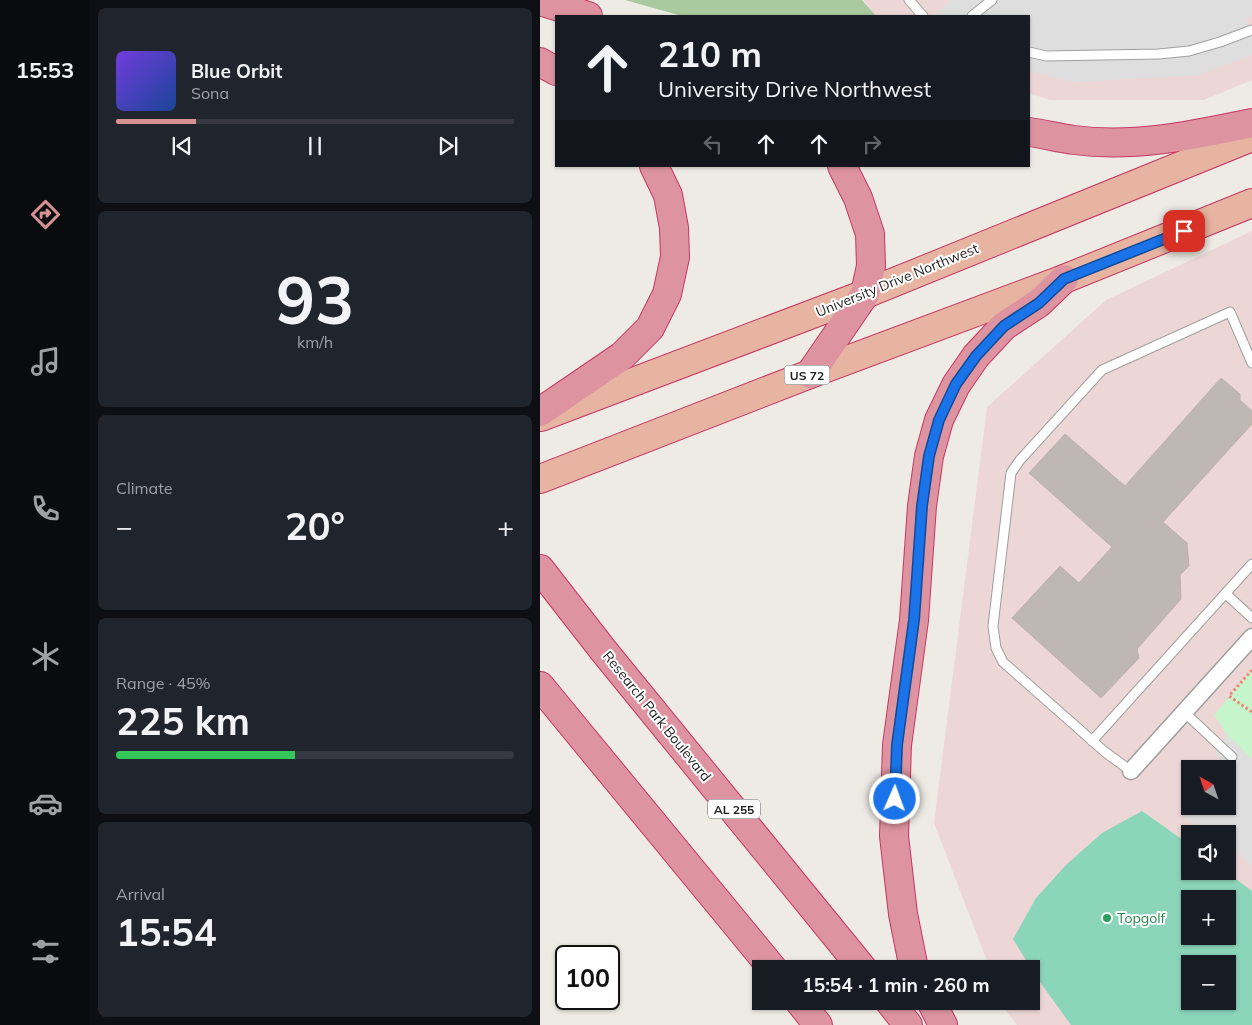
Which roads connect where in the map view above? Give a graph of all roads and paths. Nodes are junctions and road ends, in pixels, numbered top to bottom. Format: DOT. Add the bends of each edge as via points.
graph roads {
  1 [pos="909,0"];
  2 [pos="992,0"];
  3 [pos="540,1"];
  4 [pos="585,15"];
  5 [pos="922,15"];
  6 [pos="973,15"];
  7 [pos="1252,30"];
  8 [pos="1030,52"];
  9 [pos="540,62"];
  10 [pos="555,70"];
  11 [pos="1252,122"];
  12 [pos="1030,132"];
  13 [pos="1252,137"];
  14 [pos="654,167"];
  15 [pos="842,167"];
  16 [pos="1252,203"];
  17 [pos="1064,279"];
  18 [pos="865,294"];
  19 [pos="1252,364"];
  20 [pos="810,374"];
  21 [pos="540,412"];
  22 [pos="540,418"];
  23 [pos="540,479"];
  24 [pos="1252,564"];
  25 [pos="544,574"];
  26 [pos="1226,594"];
  27 [pos="1252,618"];
  28 [pos="1252,637"];
  29 [pos="1252,670"];
  30 [pos="540,686"];
  31 [pos="1184,712"];
  32 [pos="1252,712"];
  33 [pos="1092,741"];
  34 [pos="1232,757"];
  35 [pos="1131,771"];
  36 [pos="766,960"];
  37 [pos="856,960"];
  38 [pos="912,960"];
  39 [pos="806,1010"];
  40 [pos="896,1010"];
  41 [pos="936,1010"];
  42 [pos="818,1025"];
  43 [pos="908,1025"];
  44 [pos="943,1025"];
  1 -- 5 [label="lane"];
  2 -- 6 [label="lane"];
  3 -- 4 [label="highway"];
  7 -- 8 [label="lane" via="1189,51 1046,56"];
  9 -- 10 [label="highway"];
  11 -- 12 [label="highway" via="1184,137 1124,142 1074,140"];
  13 -- 18 [label="highway, University Drive Northwest"];
  14 -- 21 [label="highway" via="668,195 674,228 675,257 667,294 650,328 622,356"];
  15 -- 18 [label="highway" via="858,198 870,234 872,266"];
  16 -- 17 [label="highway, US 72"];
  17 -- 20 [label="highway, US 72"];
  17 -- 38 [label="highway" via="1039,303 1004,326 976,356 956,384 939,420 929,456 914,620 897,745 894,826 903,914"];
  18 -- 20 [label="highway"];
  18 -- 22 [label="highway, University Drive Northwest"];
  19 -- 33 [label="lane" via="1230,312 1102,370 1011,473 993,626 996,648 1003,662"];
  20 -- 23 [label="highway, US 72"];
  24 -- 26 [label="lane"];
  25 -- 37 [label="highway, Research Park Boulevard / AL 255"];
  26 -- 27 [label="lane"];
  26 -- 33 [label="lane"];
  28 -- 31 [label="street"];
  29 -- 32 [label="path" via="1229,696"];
  30 -- 36 [label="highway"];
  31 -- 34 [label="lane"];
  31 -- 35 [label="street"];
  33 -- 35 [label="lane"];
  39 -- 42 [label="highway"];
  40 -- 43 [label="highway"];
  41 -- 44 [label="highway"];
}
